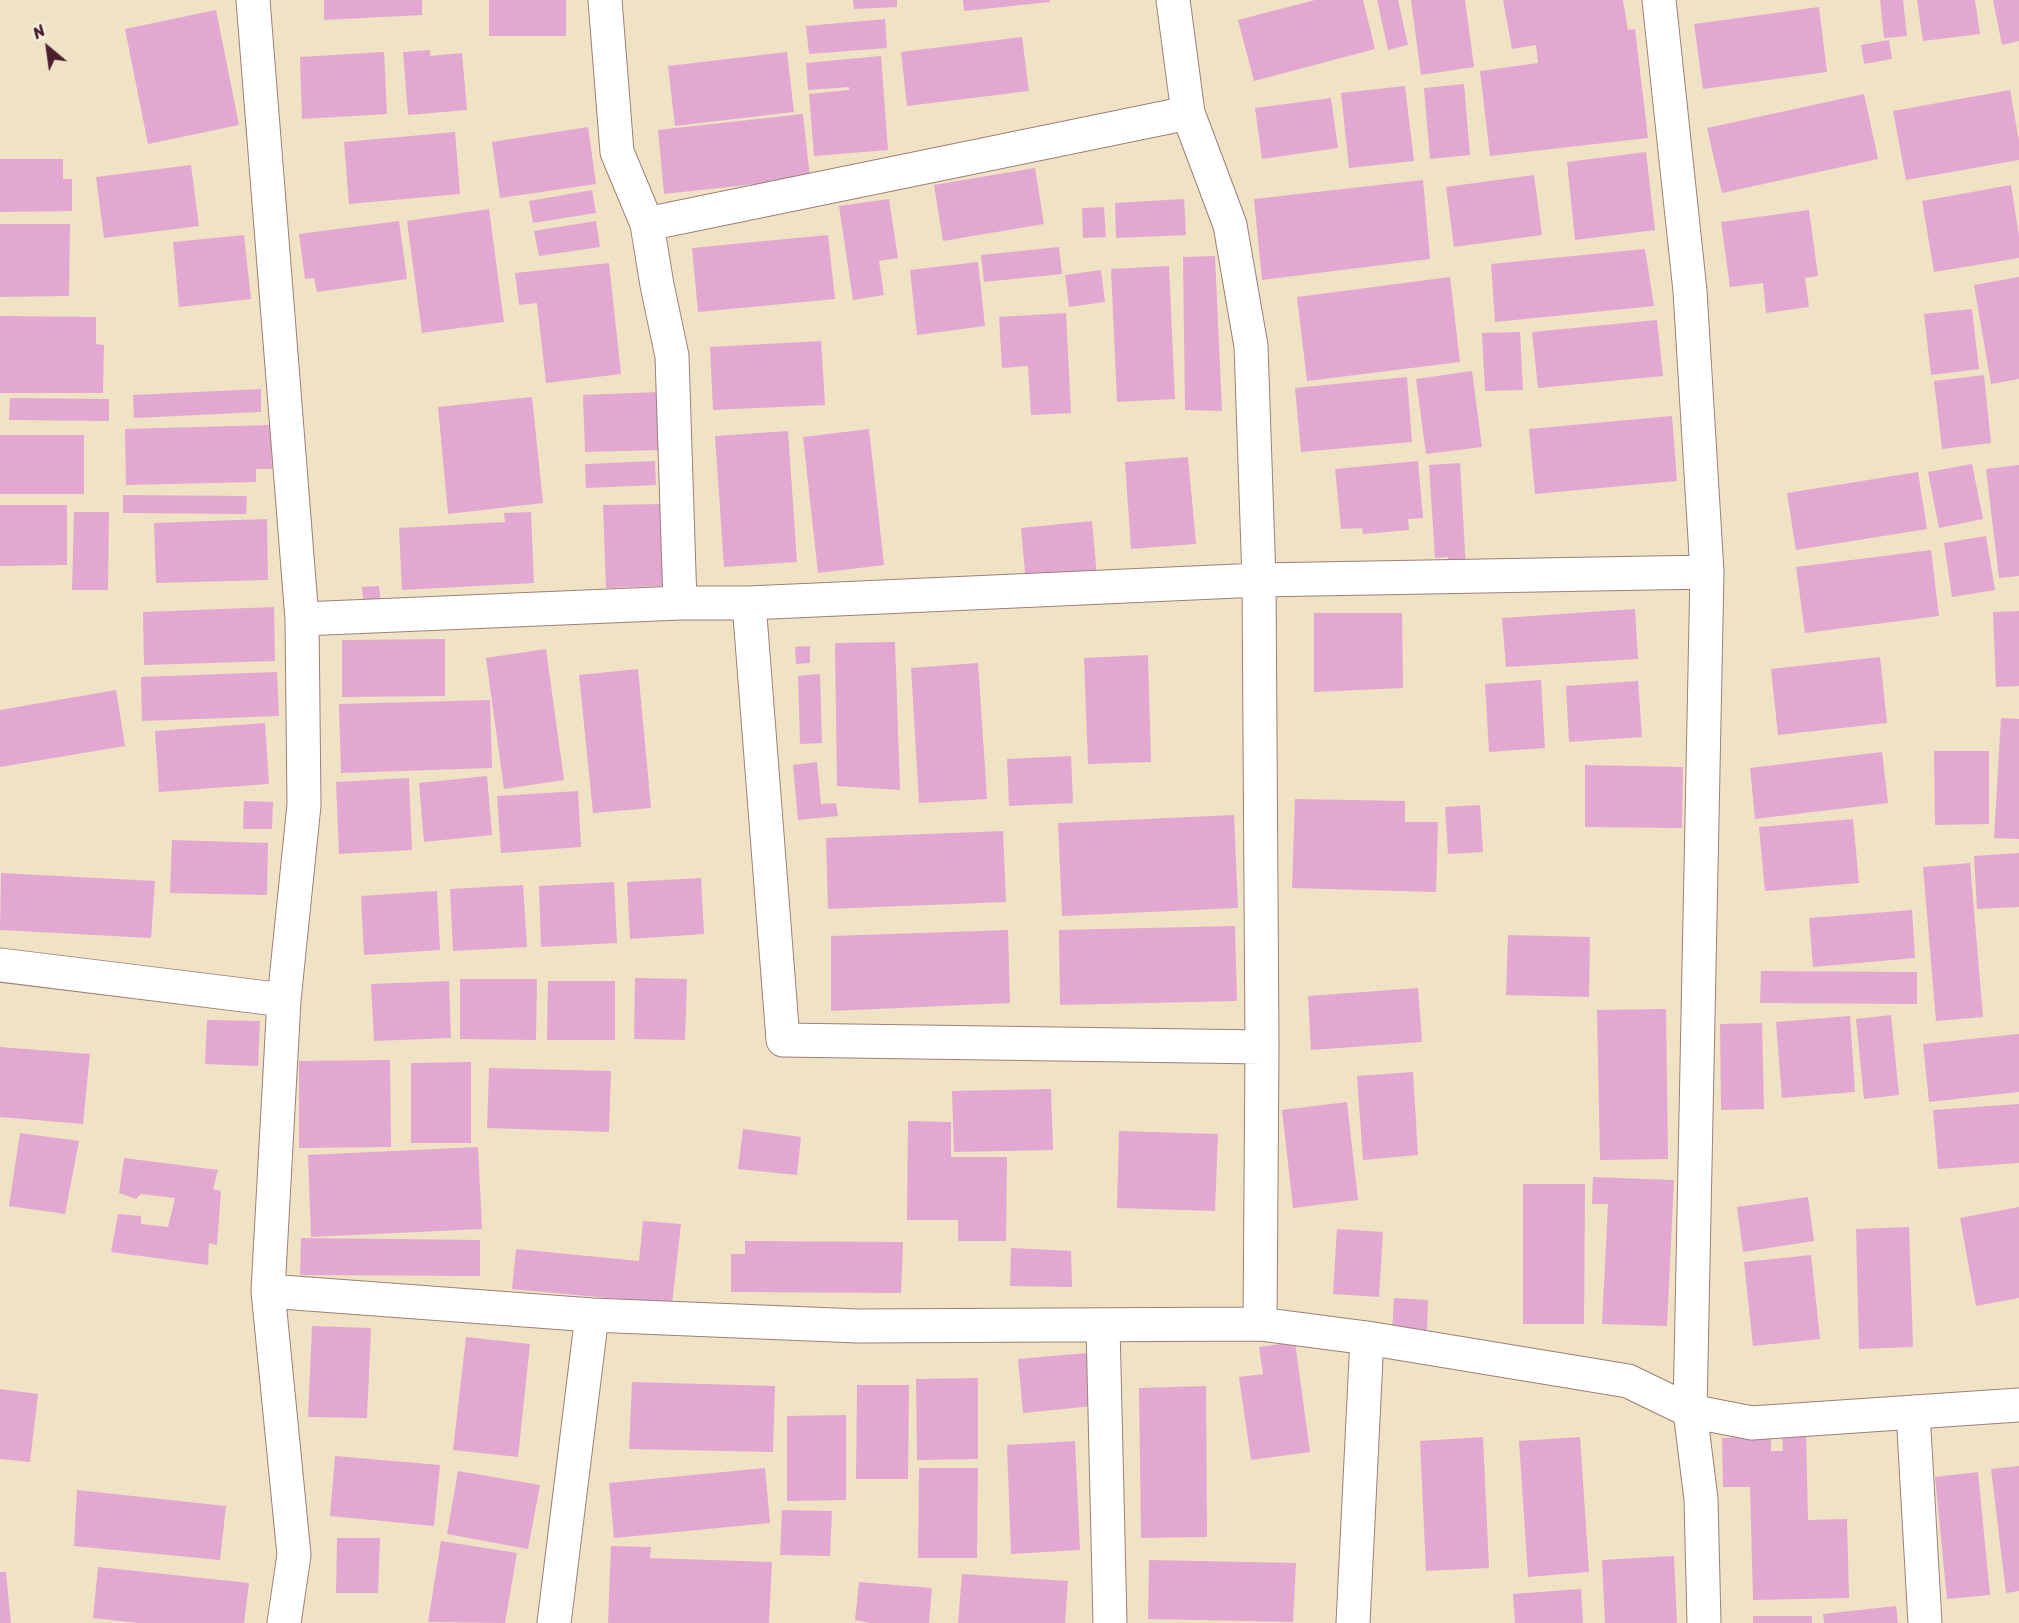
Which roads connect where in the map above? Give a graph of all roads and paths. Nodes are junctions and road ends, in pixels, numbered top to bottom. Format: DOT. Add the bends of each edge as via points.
graph roads {
  1 [pos="253,0"];
  2 [pos="605,0"];
  3 [pos="1173,0"];
  4 [pos="1659,0"];
  5 [pos="1188,113"];
  6 [pos="647,224"];
  7 [pos="1707,572"];
  8 [pos="1258,580"];
  9 [pos="680,603"];
  10 [pos="749,603"];
  11 [pos="302,619"];
  12 [pos="0,965"];
  13 [pos="284,1000"];
  14 [pos="1262,1047"];
  15 [pos="268,1291"];
  16 [pos="592,1315"];
  17 [pos="1260,1324"];
  18 [pos="1103,1326"];
  19 [pos="1367,1338"];
  20 [pos="2019,1405"];
  21 [pos="1690,1411"];
  22 [pos="1913,1412"];
  23 [pos="284,1623"];
  24 [pos="554,1623"];
  25 [pos="1110,1623"];
  26 [pos="1353,1623"];
  27 [pos="1704,1623"];
  28 [pos="1924,1623"];
  1 -- 11 [label="street"];
  2 -- 6 [label="street" via="617,152"];
  3 -- 5 [label="street"];
  4 -- 7 [label="street" via="1690,291"];
  5 -- 6 [label="street"];
  5 -- 8 [label="street" via="1230,225 1251,346"];
  6 -- 9 [label="street" via="672,356"];
  7 -- 8 [label="street"];
  7 -- 21 [label="street"];
  8 -- 10 [label="street"];
  8 -- 14 [label="street"];
  9 -- 10 [label="street"];
  9 -- 11 [label="street"];
  10 -- 14 [label="street" via="783,1040"];
  11 -- 13 [label="street" via="304,805"];
  12 -- 13 [label="street"];
  13 -- 15 [label="street"];
  14 -- 17 [label="street"];
  15 -- 16 [label="street"];
  15 -- 23 [label="street" via="294,1555"];
  16 -- 18 [label="street" via="858,1326"];
  16 -- 24 [label="street"];
  17 -- 18 [label="street"];
  17 -- 19 [label="street"];
  18 -- 25 [label="street"];
  19 -- 21 [label="street" via="1628,1381"];
  19 -- 26 [label="street"];
  20 -- 22 [label="street"];
  21 -- 22 [label="street" via="1752,1423"];
  21 -- 27 [label="street" via="1701,1499"];
  22 -- 28 [label="street"];
}
